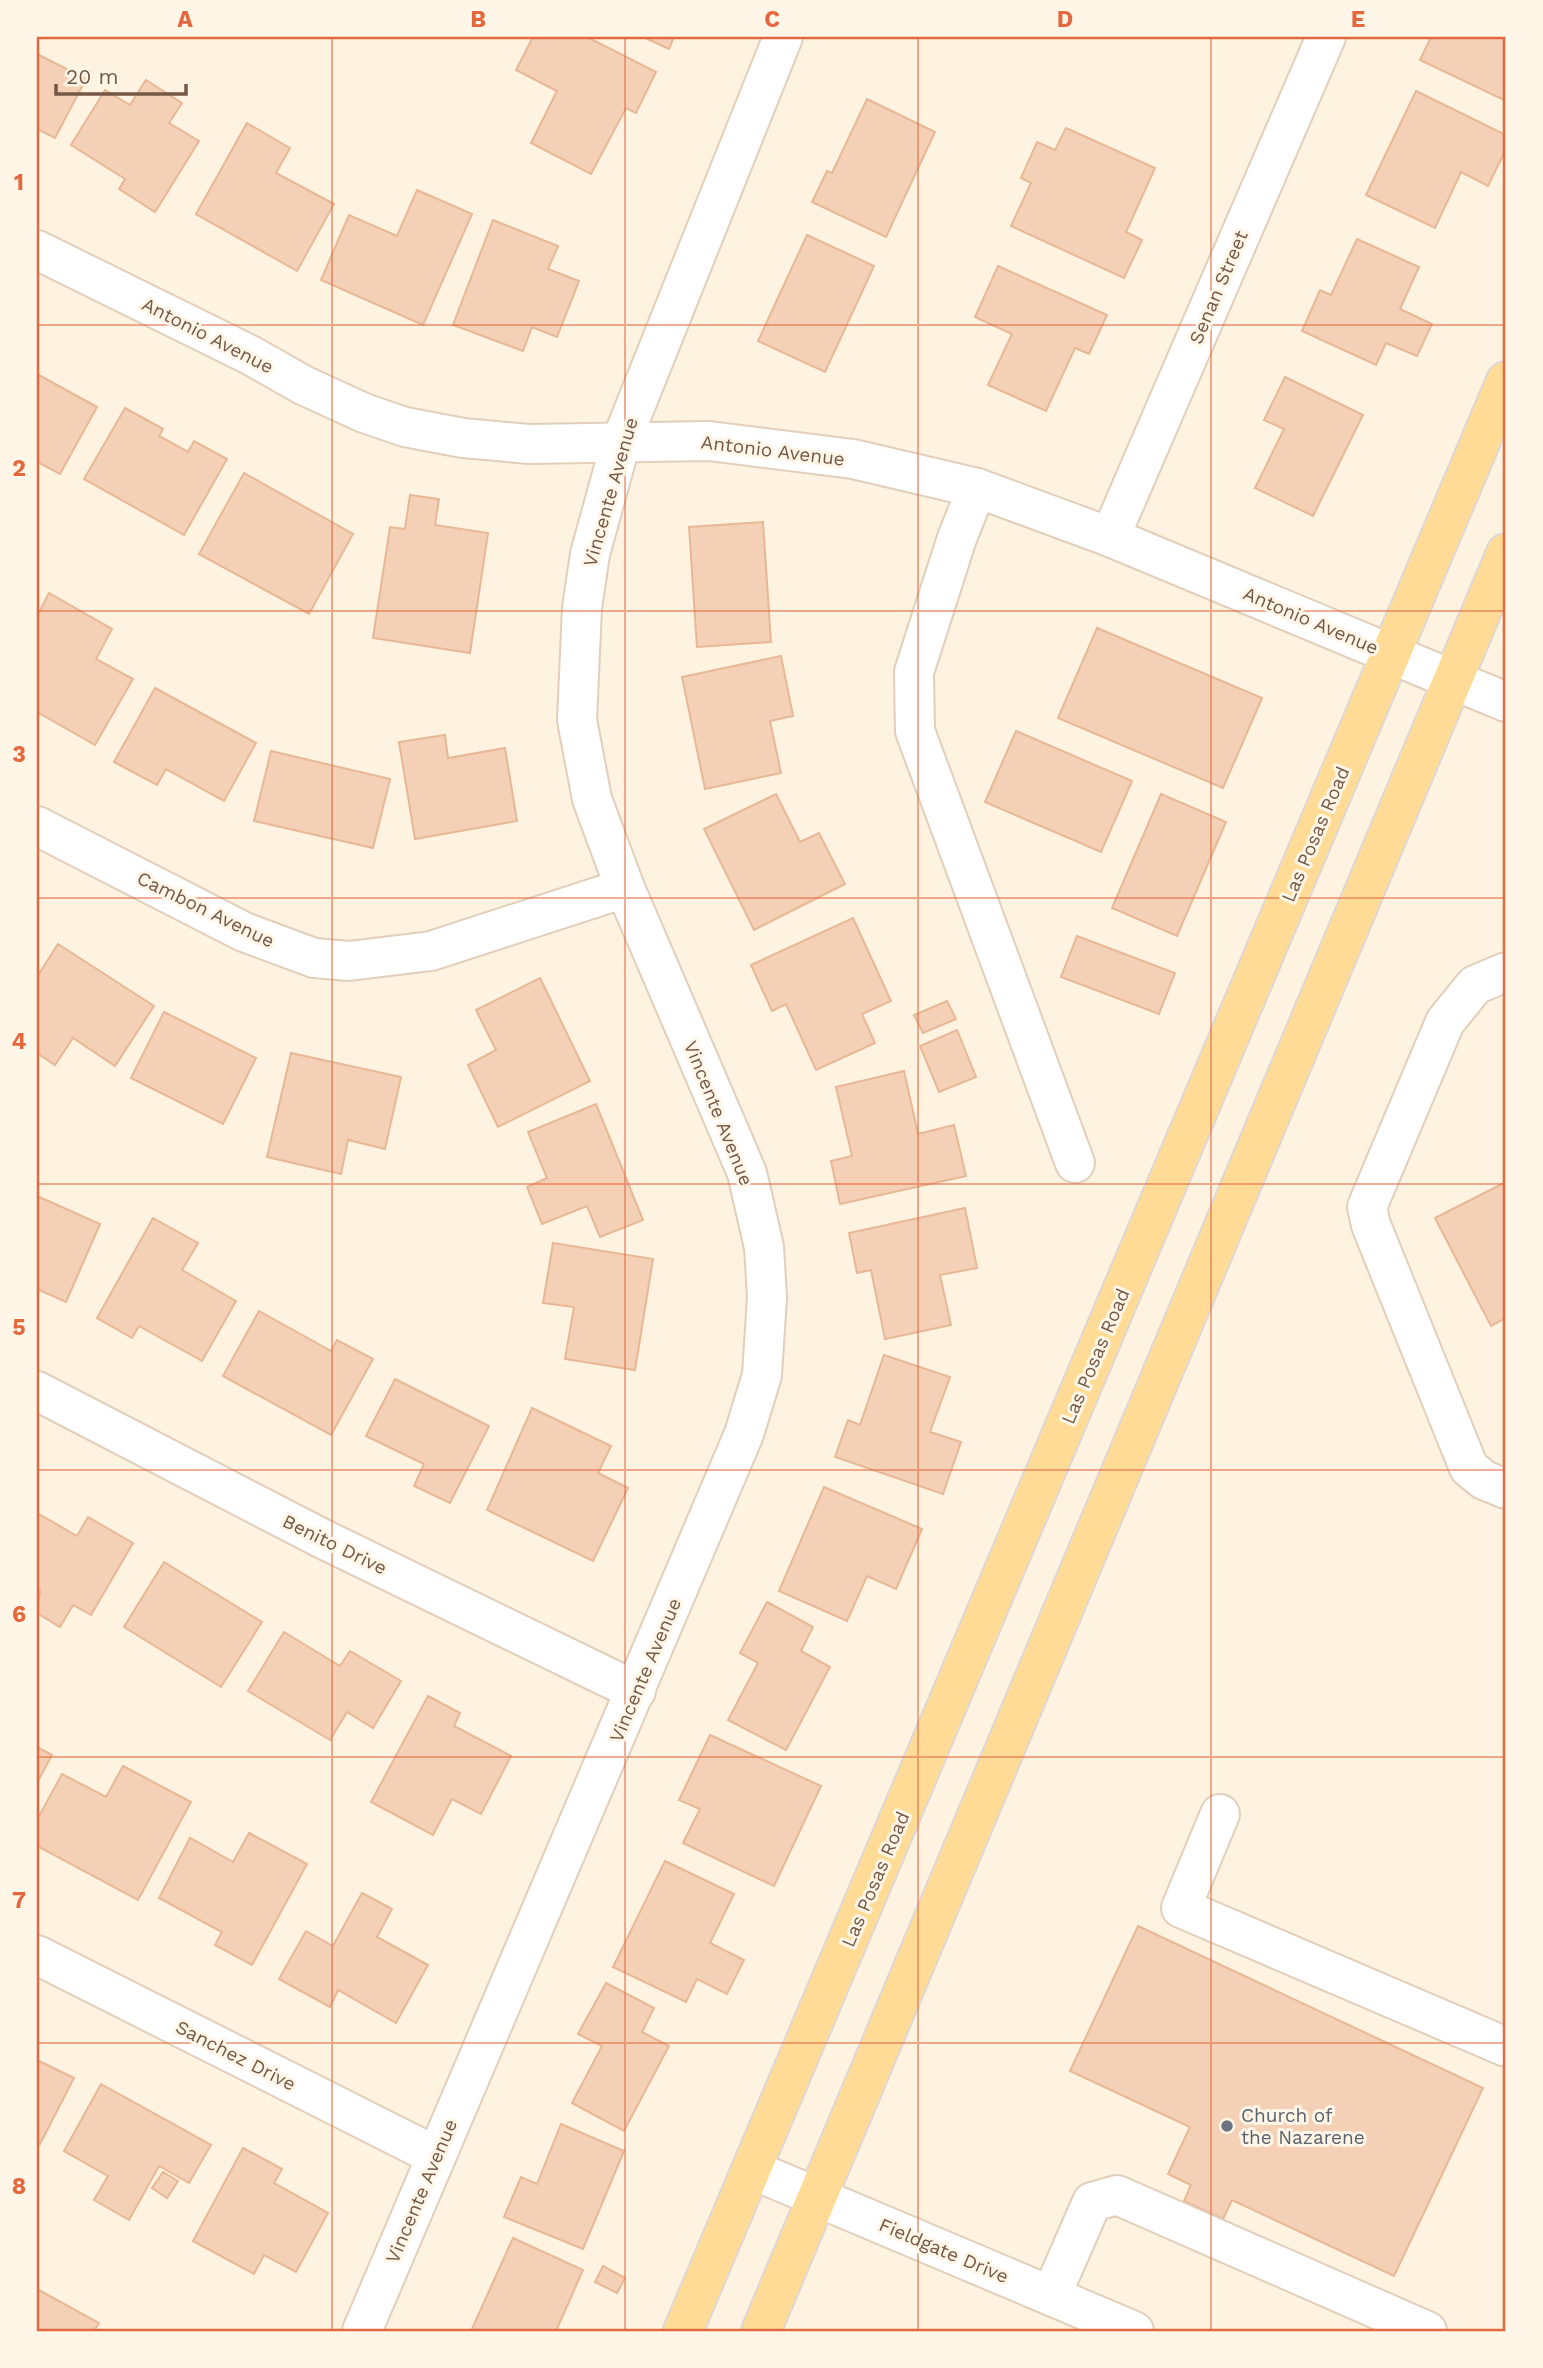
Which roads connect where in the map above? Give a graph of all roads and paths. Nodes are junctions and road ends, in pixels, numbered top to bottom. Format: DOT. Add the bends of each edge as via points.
graph roads {
  1 [pos="783,37"];
  2 [pos="1326,37"];
  3 [pos="37,250"];
  4 [pos="1506,381"];
  5 [pos="621,442"];
  6 [pos="977,488"];
  7 [pos="1110,537"];
  8 [pos="1506,553"];
  9 [pos="1391,653"];
  10 [pos="1453,679"];
  11 [pos="1506,702"];
  12 [pos="37,826"];
  13 [pos="625,888"];
  14 [pos="1506,972"];
  15 [pos="1075,1163"];
  16 [pos="37,1391"];
  17 [pos="1506,1489"];
  18 [pos="636,1691"];
  19 [pos="1220,1814"];
  20 [pos="37,1955"];
  21 [pos="1506,2047"];
  22 [pos="436,2156"];
  23 [pos="753,2170"];
  24 [pos="817,2197"];
  25 [pos="1051,2296"];
  26 [pos="362,2331"];
  27 [pos="683,2331"];
  28 [pos="761,2331"];
  29 [pos="1134,2331"];
  30 [pos="1427,2331"];
  1 -- 5 [label="street, Vincente Avenue"];
  2 -- 7 [label="street, Senan Street"];
  3 -- 5 [label="street, Antonio Avenue" via="364,413 405,427 529,444"];
  4 -- 9 [label="main road, Las Posas Road"];
  5 -- 6 [label="street, Antonio Avenue" via="709,441 778,448 853,459"];
  5 -- 13 [label="street, Vincente Avenue" via="590,554 582,608 578,720 592,799"];
  6 -- 7 [label="street, Antonio Avenue"];
  6 -- 15 [label="street" via="914,672 915,730"];
  7 -- 9 [label="street, Antonio Avenue"];
  8 -- 10 [label="main road"];
  9 -- 10 [label="street, Antonio Avenue"];
  9 -- 23 [label="main road, Las Posas Road"];
  10 -- 11 [label="street, Antonio Avenue"];
  10 -- 24 [label="main road"];
  12 -- 13 [label="street, Cambon Avenue" via="244,932 314,958 349,961 430,951"];
  13 -- 18 [label="street, Vincente Avenue" via="747,1173 764,1247 767,1297 762,1375 744,1434"];
  14 -- 17 [label="street" via="1475,985 1445,1022 1367,1207 1469,1468"];
  16 -- 18 [label="street, Benito Drive" via="323,1539"];
  18 -- 22 [label="street, Vincente Avenue"];
  19 -- 21 [label="street" via="1181,1908"];
  20 -- 22 [label="street, Sanchez Drive"];
  22 -- 26 [label="street, Vincente Avenue"];
  23 -- 24 [label="street, Fieldgate Drive"];
  23 -- 27 [label="main road, Las Posas Road"];
  24 -- 25 [label="street, Fieldgate Drive"];
  24 -- 28 [label="main road"];
  25 -- 29 [label="street, Fieldgate Drive"];
  25 -- 30 [label="street" via="1092,2202 1117,2194"];
}
